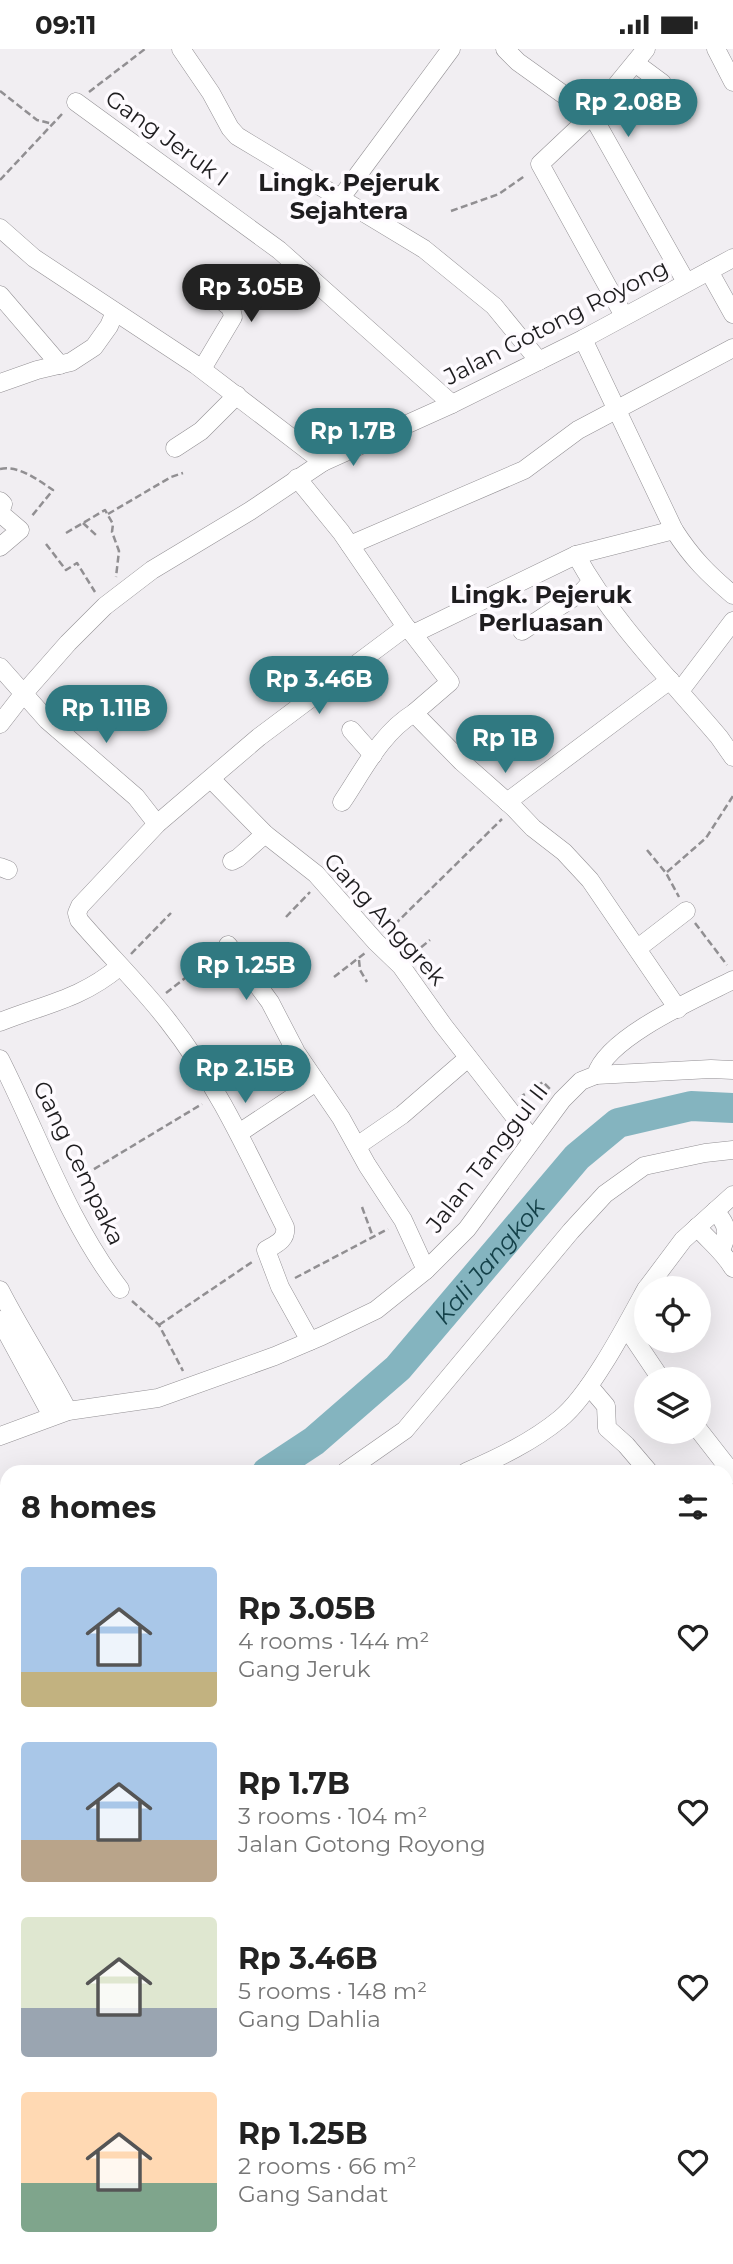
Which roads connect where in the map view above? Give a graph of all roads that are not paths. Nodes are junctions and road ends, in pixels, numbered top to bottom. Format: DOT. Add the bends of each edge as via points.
graph roads {
  1 [pos="181,49"];
  2 [pos="451,49"];
  3 [pos="505,49"];
  4 [pos="716,49"];
  5 [pos="641,56"];
  6 [pos="733,82"];
  7 [pos="76,102"];
  8 [pos="677,111"];
  9 [pos="592,115"];
  10 [pos="340,199"];
  11 [pos="0,228"];
  12 [pos="733,258"];
  13 [pos="709,271"];
  14 [pos="687,282"];
  15 [pos="207,289"];
  16 [pos="0,295"];
  17 [pos="115,312"];
  18 [pos="733,314"];
  19 [pos="624,316"];
  20 [pos="583,339"];
  21 [pos="733,348"];
  22 [pos="539,361"];
  23 [pos="60,365"];
  24 [pos="202,369"];
  25 [pos="0,383"];
  26 [pos="237,395"];
  27 [pos="452,404"];
  28 [pos="617,410"];
  29 [pos="176,449"];
  30 [pos="323,462"];
  31 [pos="297,478"];
  32 [pos="0,501"];
  33 [pos="674,530"];
  34 [pos="350,545"];
  35 [pos="0,547"];
  36 [pos="576,555"];
  37 [pos="591,582"];
  38 [pos="733,595"];
  39 [pos="733,621"];
  40 [pos="410,631"];
  41 [pos="522,631"];
  42 [pos="0,667"];
  43 [pos="675,685"];
  44 [pos="24,693"];
  45 [pos="414,713"];
  46 [pos="0,724"];
  47 [pos="351,730"];
  48 [pos="373,755"];
  49 [pos="733,757"];
  50 [pos="211,779"];
  51 [pos="342,802"];
  52 [pos="510,805"];
  53 [pos="157,824"];
  54 [pos="265,834"];
  55 [pos="232,861"];
  56 [pos="686,911"];
  57 [pos="634,941"];
  58 [pos="228,945"];
  59 [pos="119,967"];
  60 [pos="733,980"];
  61 [pos="678,1009"];
  62 [pos="0,1022"];
  63 [pos="468,1058"];
  64 [pos="0,1059"];
  65 [pos="733,1070"];
  66 [pos="596,1075"];
  67 [pos="316,1082"];
  68 [pos="239,1133"];
  69 [pos="532,1139"];
  70 [pos="357,1146"];
  71 [pos="733,1150"];
  72 [pos="733,1195"];
  73 [pos="715,1211"];
  74 [pos="697,1227"];
  75 [pos="721,1250"];
  76 [pos="733,1268"];
  77 [pos="426,1270"];
  78 [pos="657,1276"];
  79 [pos="120,1289"];
  80 [pos="1,1293"];
  81 [pos="634,1312"];
  82 [pos="0,1320"];
  83 [pos="626,1327"];
  84 [pos="310,1341"];
  85 [pos="653,1367"];
  86 [pos="589,1385"];
  87 [pos="60,1414"];
  88 [pos="0,1436"];
  89 [pos="710,1444"];
  90 [pos="504,1464"];
  91 [pos="355,1465"];
  92 [pos="643,1465"];
  93 [pos="726,1465"];
  1 -- 10 [label="street" via="237,136"];
  2 -- 10 [label="street"];
  3 -- 9 [label="street"];
  4 -- 6 [label="street"];
  5 -- 8 [label="street"];
  5 -- 9 [label="street"];
  7 -- 27 [label="street, Gang Jeruk I" via="271,243"];
  9 -- 14 [label="street"];
  9 -- 19 [label="street" via="540,164"];
  10 -- 22 [label="street" via="424,249 494,306"];
  11 -- 17 [label="street" via="34,258"];
  12 -- 13 [label="street, Jalan Gotong Royong"];
  13 -- 14 [label="street, Jalan Gotong Royong"];
  13 -- 18 [label="street"];
  14 -- 19 [label="street, Jalan Gotong Royong"];
  15 -- 24 [label="street" via="231,308 233,317"];
  16 -- 23 [label="street"];
  17 -- 23 [label="street" via="94,347"];
  17 -- 24 [label="street"];
  19 -- 20 [label="street, Jalan Gotong Royong"];
  20 -- 22 [label="street, Jalan Gotong Royong"];
  20 -- 28 [label="street"];
  21 -- 28 [label="street"];
  22 -- 27 [label="street, Jalan Gotong Royong"];
  23 -- 25 [label="street"];
  24 -- 26 [label="street"];
  26 -- 29 [label="street"];
  26 -- 30 [label="street"];
  27 -- 30 [label="street, Jalan Gotong Royong"];
  28 -- 33 [label="street"];
  28 -- 34 [label="street" via="578,430 524,470"];
  30 -- 31 [label="street, Jalan Gotong Royong"];
  31 -- 34 [label="street"];
  31 -- 44 [label="street, Jalan Gotong Royong" via="152,570 105,606"];
  32 -- 35 [label="street" via="0,513 20,530"];
  33 -- 36 [label="street"];
  33 -- 38 [label="street" via="703,570"];
  34 -- 40 [label="street"];
  36 -- 37 [label="street"];
  36 -- 40 [label="street"];
  37 -- 41 [label="street"];
  37 -- 43 [label="street"];
  39 -- 43 [label="street"];
  40 -- 45 [label="street" via="450,682"];
  40 -- 50 [label="street" via="259,737"];
  42 -- 44 [label="street"];
  43 -- 49 [label="street"];
  43 -- 52 [label="street"];
  44 -- 46 [label="street, Jalan Gotong Royong"];
  44 -- 53 [label="street" via="47,720 136,797"];
  45 -- 48 [label="street" via="396,726"];
  45 -- 52 [label="street"];
  47 -- 48 [label="street"];
  48 -- 51 [label="street"];
  50 -- 53 [label="street"];
  50 -- 54 [label="street, Gang Anggrek"];
  52 -- 57 [label="street" via="590,880"];
  53 -- 59 [label="street" via="77,913"];
  54 -- 55 [label="street"];
  54 -- 63 [label="street, Gang Anggrek" via="323,881 401,966"];
  56 -- 57 [label="street"];
  57 -- 61 [label="street"];
  58 -- 67 [label="street" via="270,1002"];
  59 -- 62 [label="street" via="72,998"];
  59 -- 68 [label="street" via="168,1020"];
  60 -- 61 [label="street, Jalan Tanggul II"];
  61 -- 66 [label="street, Jalan Tanggul II" via="626,1037 599,1065"];
  63 -- 69 [label="street, Gang Anggrek"];
  63 -- 70 [label="street" via="402,1115"];
  64 -- 79 [label="street, Gang Cempaka" via="83,1234"];
  65 -- 66 [label="street"];
  66 -- 69 [label="street, Jalan Tanggul II" via="581,1081"];
  67 -- 68 [label="street"];
  67 -- 70 [label="street"];
  68 -- 84 [label="street" via="285,1227 283,1240 266,1251"];
  69 -- 77 [label="street, Jalan Tanggul II" via="467,1229"];
  70 -- 77 [label="street" via="403,1220"];
  71 -- 91 [label="street" via="644,1166 605,1194 405,1430"];
  72 -- 73 [label="street"];
  73 -- 74 [label="street"];
  73 -- 75 [label="street" via="728,1235"];
  74 -- 75 [label="street"];
  74 -- 78 [label="street"];
  75 -- 76 [label="street"];
  77 -- 84 [label="street, Jalan Tanggul II" via="376,1310"];
  80 -- 87 [label="street" via="52,1379"];
  81 -- 83 [label="street"];
  82 -- 87 [label="street"];
  83 -- 85 [label="street"];
  83 -- 90 [label="street" via="589,1385 561,1418"];
  84 -- 87 [label="street, Jalan Tanggul II" via="158,1398"];
  86 -- 92 [label="street" via="606,1406 607,1428"];
  87 -- 88 [label="street, Jalan Tanggul II"];
  89 -- 93 [label="street"];
}
